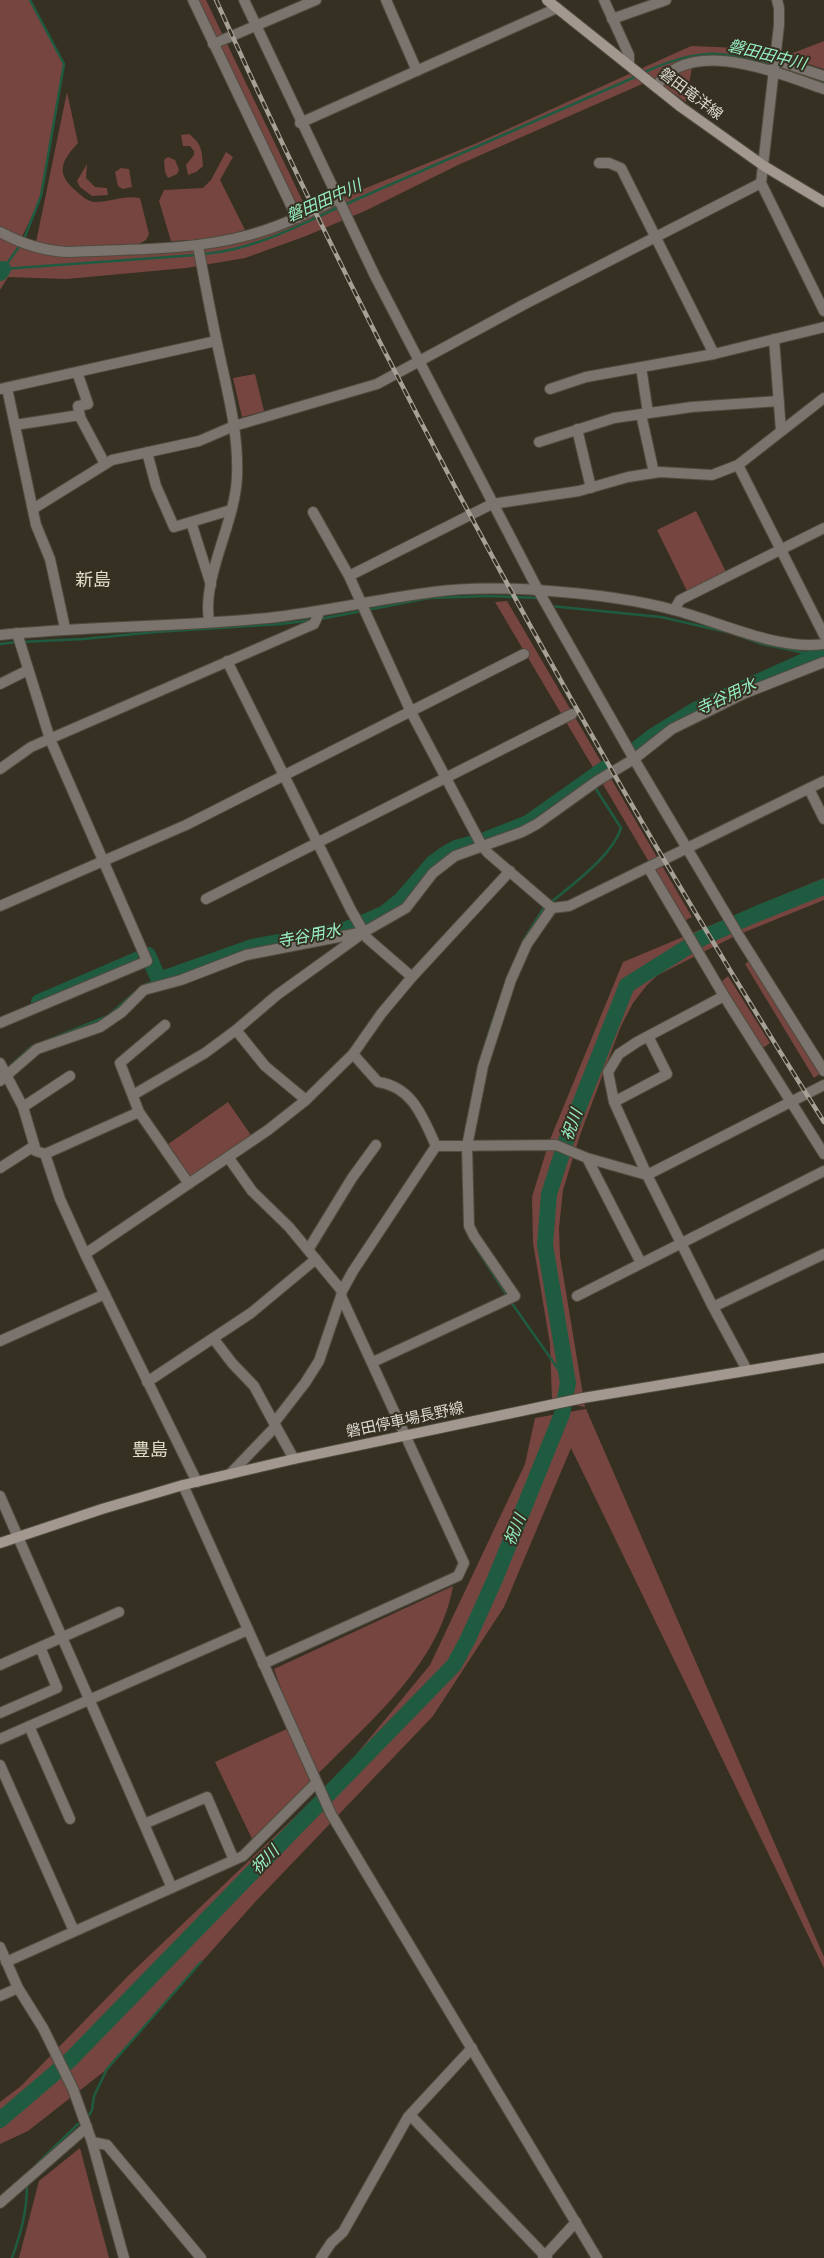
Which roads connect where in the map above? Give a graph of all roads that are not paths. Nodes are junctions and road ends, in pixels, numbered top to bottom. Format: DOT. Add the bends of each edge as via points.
graph roads {
  1 [pos="194,0"];
  2 [pos="244,0"];
  3 [pos="316,0"];
  4 [pos="386,0"];
  5 [pos="547,0"];
  6 [pos="604,0"];
  7 [pos="666,0"];
  8 [pos="777,0"];
  9 [pos="557,8"];
  10 [pos="612,19"];
  11 [pos="256,27"];
  12 [pos="213,44"];
  13 [pos="775,60"];
  14 [pos="628,65"];
  15 [pos="418,71"];
  16 [pos="774,72"];
  17 [pos="824,76"];
  18 [pos="656,87"];
  19 [pos="824,89"];
  20 [pos="300,123"];
  21 [pos="599,163"];
  22 [pos="764,166"];
  23 [pos="761,183"];
  24 [pos="338,199"];
  25 [pos="824,202"];
  26 [pos="297,218"];
  27 [pos="0,232"];
  28 [pos="656,236"];
  29 [pos="198,246"];
  30 [pos="824,311"];
  31 [pos="824,327"];
  32 [pos="774,339"];
  33 [pos="216,341"];
  34 [pos="714,354"];
  35 [pos="419,362"];
  36 [pos="641,367"];
  37 [pos="77,372"];
  38 [pos="4,389"];
  39 [pos="550,389"];
  40 [pos="824,398"];
  41 [pos="779,401"];
  42 [pos="645,413"];
  43 [pos="80,415"];
  44 [pos="15,425"];
  45 [pos="234,426"];
  46 [pos="577,429"];
  47 [pos="781,432"];
  48 [pos="540,442"];
  49 [pos="148,452"];
  50 [pos="105,464"];
  51 [pos="738,465"];
  52 [pos="654,473"];
  53 [pos="591,488"];
  54 [pos="492,504"];
  55 [pos="33,509"];
  56 [pos="231,510"];
  57 [pos="313,512"];
  58 [pos="191,522"];
  59 [pos="824,528"];
  60 [pos="780,550"];
  61 [pos="349,576"];
  62 [pos="211,585"];
  63 [pos="538,590"];
  64 [pos="362,605"];
  65 [pos="674,610"];
  66 [pos="320,611"];
  67 [pos="209,621"];
  68 [pos="65,628"];
  69 [pos="16,633"];
  70 [pos="0,635"];
  71 [pos="824,635"];
  72 [pos="824,644"];
  73 [pos="524,654"];
  74 [pos="227,662"];
  75 [pos="824,662"];
  76 [pos="28,670"];
  77 [pos="0,684"];
  78 [pos="411,712"];
  79 [pos="572,714"];
  80 [pos="50,739"];
  81 [pos="634,759"];
  82 [pos="0,769"];
  83 [pos="284,775"];
  84 [pos="447,777"];
  85 [pos="824,781"];
  86 [pos="809,789"];
  87 [pos="824,819"];
  88 [pos="318,842"];
  89 [pos="482,846"];
  90 [pos="688,849"];
  91 [pos="104,861"];
  92 [pos="648,869"];
  93 [pos="510,871"];
  94 [pos="206,899"];
  95 [pos="0,906"];
  96 [pos="552,908"];
  97 [pos="364,932"];
  98 [pos="412,977"];
  99 [pos="724,996"];
  100 [pos="0,1023"];
  101 [pos="165,1025"];
  102 [pos="236,1030"];
  103 [pos="648,1036"];
  104 [pos="353,1054"];
  105 [pos="0,1063"];
  106 [pos="824,1072"];
  107 [pos="70,1076"];
  108 [pos="3,1079"];
  109 [pos="824,1085"];
  110 [pos="133,1095"];
  111 [pos="306,1100"];
  112 [pos="791,1101"];
  113 [pos="614,1102"];
  114 [pos="23,1107"];
  115 [pos="139,1112"];
  116 [pos="376,1145"];
  117 [pos="436,1146"];
  118 [pos="467,1146"];
  119 [pos="41,1153"];
  120 [pos="824,1154"];
  121 [pos="228,1157"];
  122 [pos="587,1158"];
  123 [pos="0,1168"];
  124 [pos="824,1171"];
  125 [pos="647,1175"];
  126 [pos="189,1184"];
  127 [pos="682,1244"];
  128 [pos="308,1250"];
  129 [pos="85,1254"];
  130 [pos="824,1254"];
  131 [pos="316,1259"];
  132 [pos="641,1263"];
  133 [pos="105,1294"];
  134 [pos="341,1294"];
  135 [pos="577,1296"];
  136 [pos="713,1307"];
  137 [pos="213,1338"];
  138 [pos="0,1341"];
  139 [pos="824,1358"];
  140 [pos="373,1362"];
  141 [pos="747,1370"];
  142 [pos="148,1382"];
  143 [pos="275,1425"];
  144 [pos="407,1435"];
  145 [pos="294,1459"];
  146 [pos="230,1474"];
  147 [pos="197,1482"];
  148 [pos="183,1485"];
  149 [pos="0,1496"];
  150 [pos="18,1537"];
  151 [pos="0,1543"];
  152 [pos="119,1612"];
  153 [pos="248,1630"];
  154 [pos="62,1637"];
  155 [pos="40,1647"];
  156 [pos="1,1663"];
  157 [pos="263,1664"];
  158 [pos="90,1700"];
  159 [pos="0,1713"];
  160 [pos="29,1726"];
  161 [pos="0,1739"];
  162 [pos="0,1765"];
  163 [pos="316,1784"];
  164 [pos="70,1819"];
  165 [pos="144,1824"];
  166 [pos="234,1860"];
  167 [pos="172,1888"];
  168 [pos="74,1932"];
  169 [pos="0,1947"];
  170 [pos="6,1962"];
  171 [pos="18,1988"];
  172 [pos="0,1996"];
  173 [pos="472,2048"];
  174 [pos="410,2115"];
  175 [pos="87,2127"];
  176 [pos="92,2142"];
  177 [pos="0,2203"];
  178 [pos="576,2222"];
  179 [pos="545,2257"];
  180 [pos="124,2258"];
  181 [pos="200,2258"];
  182 [pos="321,2258"];
  183 [pos="596,2258"];
  1 -- 12 [label="street"];
  2 -- 11 [label="street"];
  3 -- 11 [label="street"];
  4 -- 15 [label="street"];
  5 -- 9 [label="main road, 磐田竜洋線"];
  6 -- 10 [label="street"];
  7 -- 10 [label="street"];
  8 -- 13 [label="street" via="779,25"];
  9 -- 14 [label="main road, 磐田竜洋線"];
  9 -- 15 [label="street"];
  10 -- 14 [label="street" via="629,55"];
  11 -- 12 [label="street"];
  11 -- 20 [label="street"];
  12 -- 26 [label="street"];
  13 -- 16 [label="street"];
  13 -- 17 [label="street"];
  14 -- 18 [label="main road, 磐田竜洋線"];
  15 -- 20 [label="street"];
  16 -- 18 [label="street" via="718,60 693,61 668,71"];
  16 -- 19 [label="street"];
  16 -- 22 [label="street"];
  18 -- 22 [label="main road, 磐田竜洋線"];
  20 -- 24 [label="street"];
  21 -- 28 [label="street" via="621,168"];
  22 -- 23 [label="street"];
  22 -- 25 [label="main road, 磐田竜洋線"];
  23 -- 28 [label="street"];
  23 -- 30 [label="street"];
  24 -- 26 [label="street"];
  24 -- 35 [label="street"];
  26 -- 29 [label="street" via="250,235"];
  27 -- 29 [label="street" via="47,251"];
  28 -- 34 [label="street"];
  28 -- 35 [label="street"];
  29 -- 33 [label="street"];
  31 -- 32 [label="street"];
  32 -- 34 [label="street"];
  32 -- 41 [label="street"];
  33 -- 37 [label="street"];
  33 -- 45 [label="street"];
  34 -- 36 [label="street"];
  35 -- 45 [label="street" via="378,384"];
  35 -- 54 [label="street"];
  36 -- 39 [label="street" via="586,377"];
  36 -- 42 [label="street"];
  37 -- 38 [label="street"];
  37 -- 43 [label="street" via="88,404 78,406"];
  38 -- 44 [label="street"];
  40 -- 47 [label="street"];
  41 -- 42 [label="street"];
  41 -- 47 [label="street"];
  42 -- 46 [label="street"];
  42 -- 52 [label="street"];
  43 -- 44 [label="street"];
  43 -- 50 [label="street"];
  44 -- 55 [label="street"];
  45 -- 49 [label="street" via="199,441"];
  45 -- 56 [label="street" via="237,480"];
  46 -- 48 [label="street"];
  46 -- 53 [label="street"];
  47 -- 51 [label="street"];
  49 -- 50 [label="street"];
  49 -- 58 [label="street" via="156,486 174,527"];
  50 -- 55 [label="street"];
  51 -- 52 [label="street" via="712,474"];
  51 -- 60 [label="street"];
  52 -- 53 [label="street"];
  53 -- 54 [label="street"];
  54 -- 61 [label="street"];
  54 -- 63 [label="street"];
  55 -- 68 [label="street" via="50,559"];
  56 -- 58 [label="street"];
  56 -- 62 [label="street"];
  57 -- 61 [label="street"];
  58 -- 62 [label="street"];
  59 -- 60 [label="street"];
  60 -- 65 [label="street" via="680,600"];
  60 -- 71 [label="street"];
  61 -- 64 [label="street"];
  62 -- 67 [label="street" via="207,608"];
  63 -- 64 [label="street" via="487,588 434,592"];
  63 -- 65 [label="street"];
  63 -- 81 [label="street"];
  64 -- 66 [label="street"];
  64 -- 78 [label="street"];
  65 -- 72 [label="street" via="781,643 810,647"];
  66 -- 67 [label="street"];
  66 -- 74 [label="street" via="314,624"];
  67 -- 68 [label="street"];
  68 -- 69 [label="street"];
  69 -- 70 [label="street"];
  69 -- 76 [label="street"];
  73 -- 78 [label="street"];
  74 -- 80 [label="street"];
  74 -- 83 [label="street"];
  75 -- 81 [label="street" via="743,694 672,729"];
  76 -- 77 [label="street"];
  76 -- 80 [label="street"];
  78 -- 83 [label="street"];
  78 -- 84 [label="street"];
  79 -- 84 [label="street"];
  80 -- 82 [label="street" via="31,747"];
  80 -- 91 [label="street"];
  81 -- 89 [label="street" via="537,824"];
  81 -- 90 [label="street"];
  83 -- 88 [label="street"];
  83 -- 91 [label="street" via="186,825"];
  84 -- 88 [label="street"];
  84 -- 89 [label="street"];
  85 -- 86 [label="street"];
  86 -- 87 [label="street"];
  86 -- 90 [label="street"];
  88 -- 94 [label="street"];
  88 -- 97 [label="street"];
  89 -- 93 [label="street"];
  89 -- 97 [label="street" via="444,863 432,873 406,908"];
  90 -- 92 [label="street"];
  90 -- 106 [label="street"];
  91 -- 95 [label="street"];
  91 -- 100 [label="street" via="147,961"];
  92 -- 96 [label="street" via="570,906"];
  92 -- 99 [label="street"];
  93 -- 96 [label="street"];
  93 -- 98 [label="street"];
  96 -- 118 [label="street" via="527,944 510,980 483,1066"];
  97 -- 98 [label="street"];
  97 -- 102 [label="street" via="277,995"];
  97 -- 108 [label="street" via="246,955 181,980 144,990 122,1012 100,1027 37,1049"];
  98 -- 104 [label="street"];
  99 -- 103 [label="street"];
  99 -- 112 [label="street"];
  101 -- 110 [label="street" via="120,1063"];
  102 -- 110 [label="street"];
  102 -- 111 [label="street" via="265,1066"];
  103 -- 113 [label="street" via="619,1054 608,1072"];
  103 -- 113 [label="street" via="667,1074"];
  104 -- 111 [label="street"];
  104 -- 117 [label="street" via="378,1082 392,1084 417,1105"];
  105 -- 108 [label="street"];
  107 -- 114 [label="street"];
  108 -- 114 [label="street"];
  109 -- 112 [label="street"];
  110 -- 115 [label="street"];
  111 -- 121 [label="street"];
  112 -- 120 [label="street"];
  112 -- 125 [label="street"];
  113 -- 125 [label="street"];
  114 -- 119 [label="street"];
  115 -- 119 [label="street"];
  115 -- 126 [label="street"];
  116 -- 128 [label="street"];
  117 -- 118 [label="street"];
  117 -- 134 [label="street"];
  118 -- 122 [label="street" via="556,1145"];
  118 -- 140 [label="street" via="469,1226 515,1296"];
  119 -- 123 [label="street" via="31,1148"];
  119 -- 129 [label="street"];
  121 -- 126 [label="street"];
  121 -- 128 [label="street" via="252,1191"];
  122 -- 125 [label="street"];
  122 -- 132 [label="street"];
  124 -- 127 [label="street"];
  125 -- 127 [label="street"];
  126 -- 129 [label="street"];
  127 -- 132 [label="street"];
  127 -- 136 [label="street"];
  128 -- 131 [label="street"];
  129 -- 133 [label="street"];
  130 -- 136 [label="street"];
  131 -- 134 [label="street"];
  131 -- 137 [label="street" via="251,1313"];
  132 -- 135 [label="street"];
  133 -- 138 [label="street"];
  133 -- 142 [label="street"];
  134 -- 140 [label="street"];
  134 -- 143 [label="street" via="319,1361"];
  136 -- 141 [label="street"];
  137 -- 142 [label="street"];
  137 -- 143 [label="street" via="254,1386"];
  139 -- 141 [label="main road, 磐田停車場長野線"];
  140 -- 144 [label="street"];
  141 -- 144 [label="main road, 磐田停車場長野線" via="577,1399"];
  142 -- 147 [label="street"];
  143 -- 145 [label="street"];
  143 -- 146 [label="street"];
  144 -- 145 [label="main road, 磐田停車場長野線"];
  144 -- 157 [label="street" via="464,1563 458,1576"];
  145 -- 146 [label="main road, 磐田停車場長野線"];
  146 -- 147 [label="main road, 磐田停車場長野線"];
  147 -- 148 [label="main road, 磐田停車場長野線"];
  148 -- 150 [label="main road, 磐田停車場長野線"];
  148 -- 153 [label="street"];
  149 -- 150 [label="street"];
  150 -- 151 [label="main road, 磐田停車場長野線"];
  150 -- 154 [label="street"];
  152 -- 154 [label="street"];
  153 -- 157 [label="street"];
  153 -- 158 [label="street"];
  154 -- 155 [label="street"];
  154 -- 158 [label="street"];
  155 -- 156 [label="street"];
  155 -- 159 [label="street" via="58,1688"];
  157 -- 163 [label="street"];
  158 -- 160 [label="street"];
  158 -- 165 [label="street"];
  160 -- 161 [label="street"];
  160 -- 164 [label="street"];
  162 -- 168 [label="street"];
  163 -- 166 [label="street" via="243,1856"];
  163 -- 173 [label="street"];
  165 -- 166 [label="street" via="207,1797"];
  165 -- 167 [label="street"];
  166 -- 167 [label="street"];
  167 -- 168 [label="street"];
  168 -- 170 [label="street"];
  169 -- 170 [label="street"];
  170 -- 171 [label="street"];
  171 -- 172 [label="street"];
  171 -- 175 [label="street" via="74,2089"];
  173 -- 174 [label="street"];
  173 -- 178 [label="street"];
  174 -- 179 [label="street"];
  174 -- 182 [label="street" via="343,2232 331,2242"];
  175 -- 176 [label="street"];
  175 -- 177 [label="street"];
  176 -- 180 [label="street"];
  176 -- 181 [label="street" via="106,2145"];
  178 -- 179 [label="street"];
  178 -- 183 [label="street"];
}
